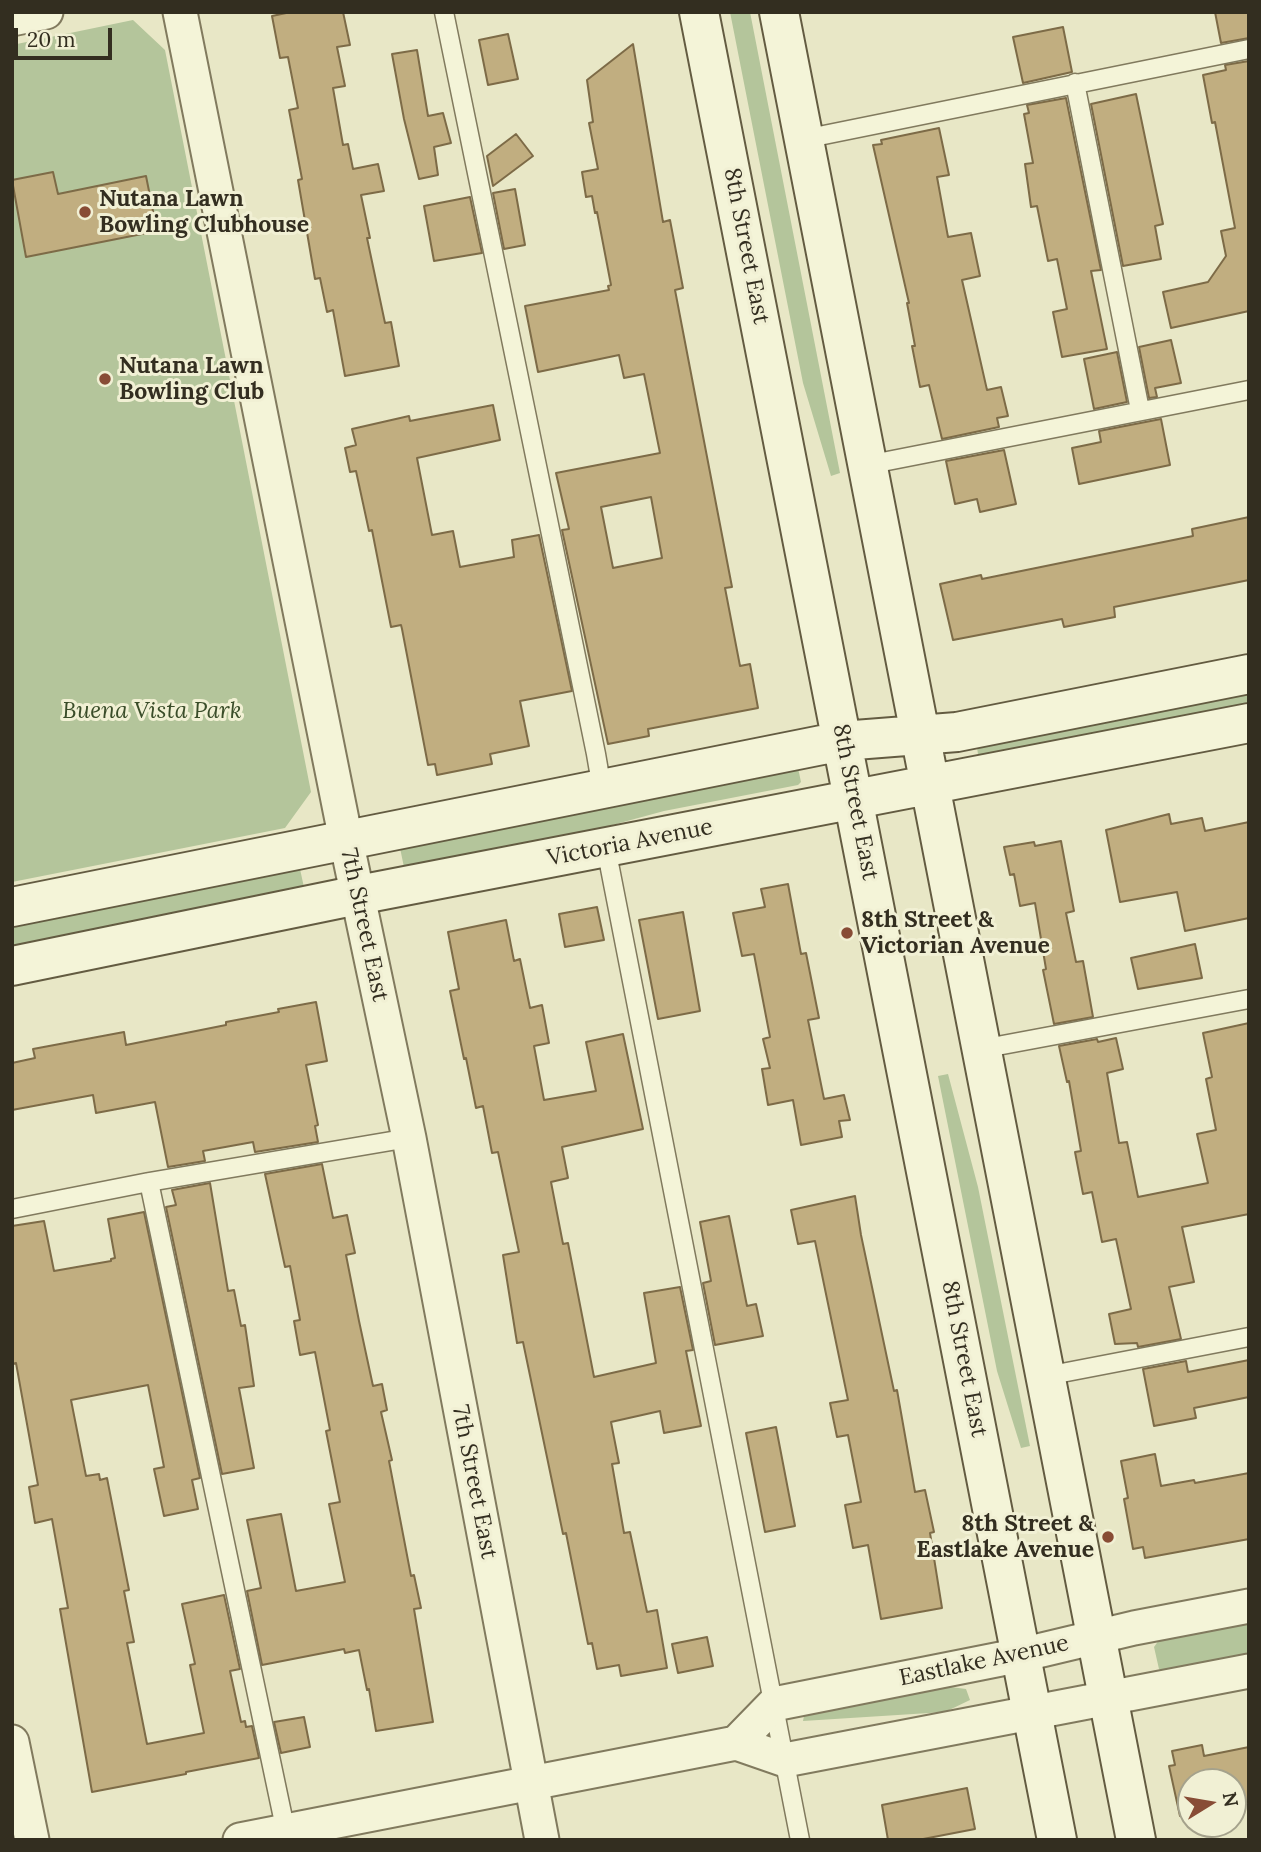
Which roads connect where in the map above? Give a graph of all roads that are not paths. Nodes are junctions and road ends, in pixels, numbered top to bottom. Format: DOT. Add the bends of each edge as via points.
graph roads {
  1 [pos="46,12"];
  2 [pos="180,12"];
  3 [pos="444,12"];
  4 [pos="699,12"];
  5 [pos="779,12"];
  6 [pos="12,19"];
  7 [pos="1249,49"];
  8 [pos="1074,83"];
  9 [pos="804,139"];
  10 [pos="1249,390"];
  11 [pos="1140,410"];
  12 [pos="867,465"];
  13 [pos="1249,674"];
  14 [pos="1249,723"];
  15 [pos="920,734"];
  16 [pos="842,741"];
  17 [pos="930,785"];
  18 [pos="602,789"];
  19 [pos="855,800"];
  20 [pos="346,840"];
  21 [pos="606,848"];
  22 [pos="358,895"];
  23 [pos="12,906"];
  24 [pos="12,966"];
  25 [pos="1249,999"];
  26 [pos="981,1049"];
  27 [pos="409,1138"];
  28 [pos="149,1182"];
  29 [pos="12,1209"];
  30 [pos="1249,1337"];
  31 [pos="1046,1377"];
  32 [pos="1249,1606"];
  33 [pos="1096,1637"];
  34 [pos="1021,1655"];
  35 [pos="1249,1671"];
  36 [pos="1109,1698"];
  37 [pos="774,1704"];
  38 [pos="1032,1711"];
  39 [pos="12,1742"];
  40 [pos="736,1744"];
  41 [pos="785,1760"];
  42 [pos="530,1784"];
  43 [pos="286,1836"];
  44 [pos="32,1840"];
  45 [pos="240,1840"];
  46 [pos="542,1840"];
  47 [pos="800,1840"];
  48 [pos="1056,1840"];
  49 [pos="1136,1840"];
  1 -- 6 [label="street"];
  2 -- 20 [label="street, 7th Street East"];
  3 -- 18 [label="lane"];
  4 -- 16 [label="main road, 8th Street East"];
  5 -- 9 [label="main road"];
  7 -- 8 [label="lane"];
  8 -- 9 [label="lane"];
  8 -- 11 [label="lane"];
  9 -- 12 [label="main road"];
  10 -- 11 [label="lane"];
  11 -- 12 [label="lane"];
  12 -- 15 [label="main road"];
  13 -- 15 [label="main road" via="957,732"];
  14 -- 17 [label="main road, Victoria Avenue"];
  15 -- 16 [label="main road"];
  15 -- 17 [label="main road"];
  16 -- 18 [label="main road"];
  16 -- 19 [label="main road, 8th Street East"];
  17 -- 19 [label="main road, Victoria Avenue"];
  17 -- 26 [label="main road"];
  18 -- 20 [label="main road"];
  19 -- 21 [label="main road, Victoria Avenue"];
  19 -- 34 [label="main road, 8th Street East"];
  20 -- 22 [label="street, 7th Street East"];
  20 -- 23 [label="main road"];
  21 -- 22 [label="main road, Victoria Avenue"];
  21 -- 37 [label="lane"];
  22 -- 24 [label="main road, Victoria Avenue"];
  22 -- 27 [label="street, 7th Street East"];
  25 -- 26 [label="lane"];
  26 -- 31 [label="main road"];
  27 -- 28 [label="lane"];
  27 -- 42 [label="street, 7th Street East"];
  28 -- 29 [label="lane"];
  28 -- 43 [label="lane"];
  30 -- 31 [label="lane"];
  31 -- 33 [label="main road"];
  32 -- 33 [label="street, Eastlake Avenue"];
  33 -- 34 [label="street, Eastlake Avenue"];
  33 -- 36 [label="main road"];
  34 -- 37 [label="street, Eastlake Avenue"];
  34 -- 38 [label="main road, 8th Street East"];
  35 -- 36 [label="street"];
  36 -- 38 [label="street"];
  36 -- 49 [label="main road"];
  37 -- 40 [label="street"];
  37 -- 41 [label="lane"];
  38 -- 41 [label="street"];
  38 -- 48 [label="main road, 8th Street East"];
  39 -- 44 [label="street"];
  40 -- 41 [label="street"];
  40 -- 42 [label="street"];
  41 -- 47 [label="lane"];
  42 -- 43 [label="street"];
  42 -- 46 [label="street, 7th Street East"];
  43 -- 45 [label="street"];
}
